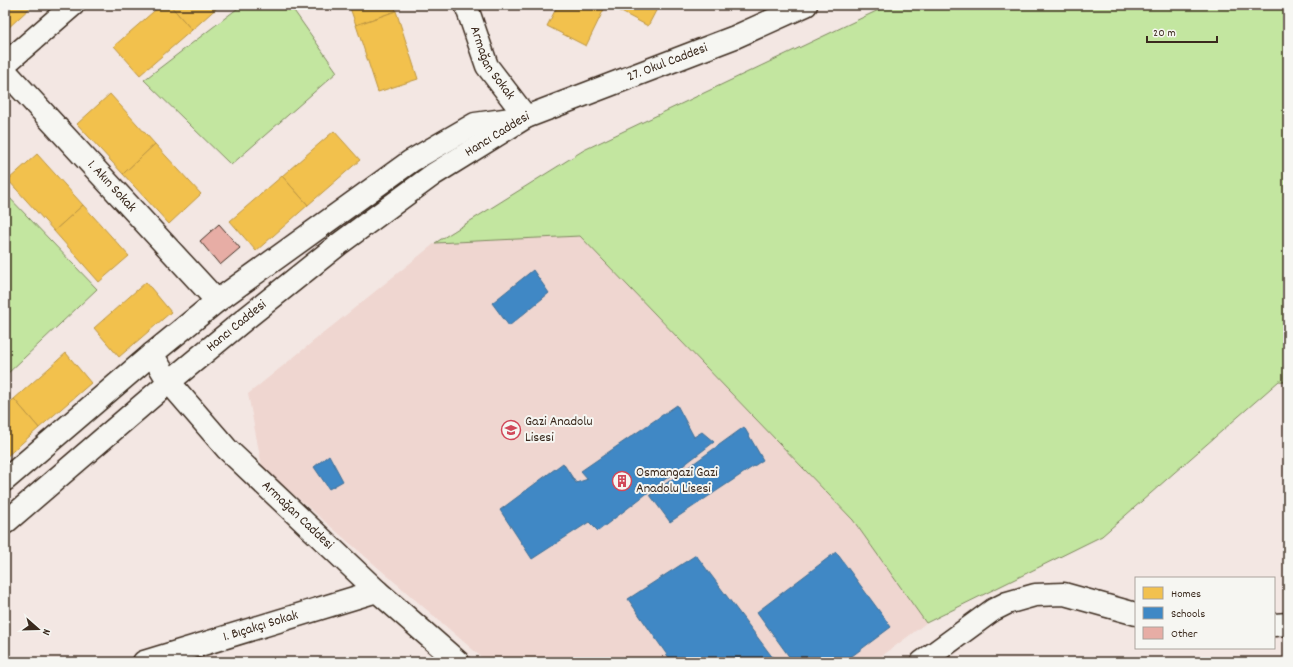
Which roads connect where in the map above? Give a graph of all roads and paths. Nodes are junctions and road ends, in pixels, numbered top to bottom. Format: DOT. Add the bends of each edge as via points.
graph roads {
  1 [pos="73,5"];
  2 [pos="466,5"];
  3 [pos="806,5"];
  4 [pos="5,64"];
  5 [pos="5,71"];
  6 [pos="526,117"];
  7 [pos="217,301"];
  8 [pos="152,354"];
  9 [pos="169,382"];
  10 [pos="5,480"];
  11 [pos="5,523"];
  12 [pos="378,592"];
  13 [pos="1135,614"];
  14 [pos="1288,624"];
  15 [pos="1275,625"];
  16 [pos="144,662"];
  17 [pos="458,662"];
  18 [pos="922,662"];
  1 -- 4 [label="main road"];
  2 -- 6 [label="main road, Armağan Sokak" via="487,66"];
  3 -- 6 [label="main road, 27. Okul Caddesi" via="735,37"];
  5 -- 7 [label="main road, 1. Akın Sokak"];
  6 -- 7 [label="main road, Hancı Caddesi" via="475,124 411,161"];
  6 -- 9 [label="main road, Hancı Caddesi" via="434,174 345,240"];
  7 -- 8 [label="main road, Hancı Caddesi"];
  8 -- 9 [label="main road, Armağan Caddesi"];
  8 -- 10 [label="main road, Hancı Caddesi"];
  9 -- 11 [label="main road, Hancı Caddesi"];
  9 -- 12 [label="main road, Armağan Caddesi" via="227,449"];
  12 -- 16 [label="main road, 1. Bıçakçı Sokak"];
  12 -- 17 [label="main road, Armağan Caddesi"];
  13 -- 18 [label="main road" via="1064,594 1035,594 993,610"];
  14 -- 15 [label="main road"];
}
